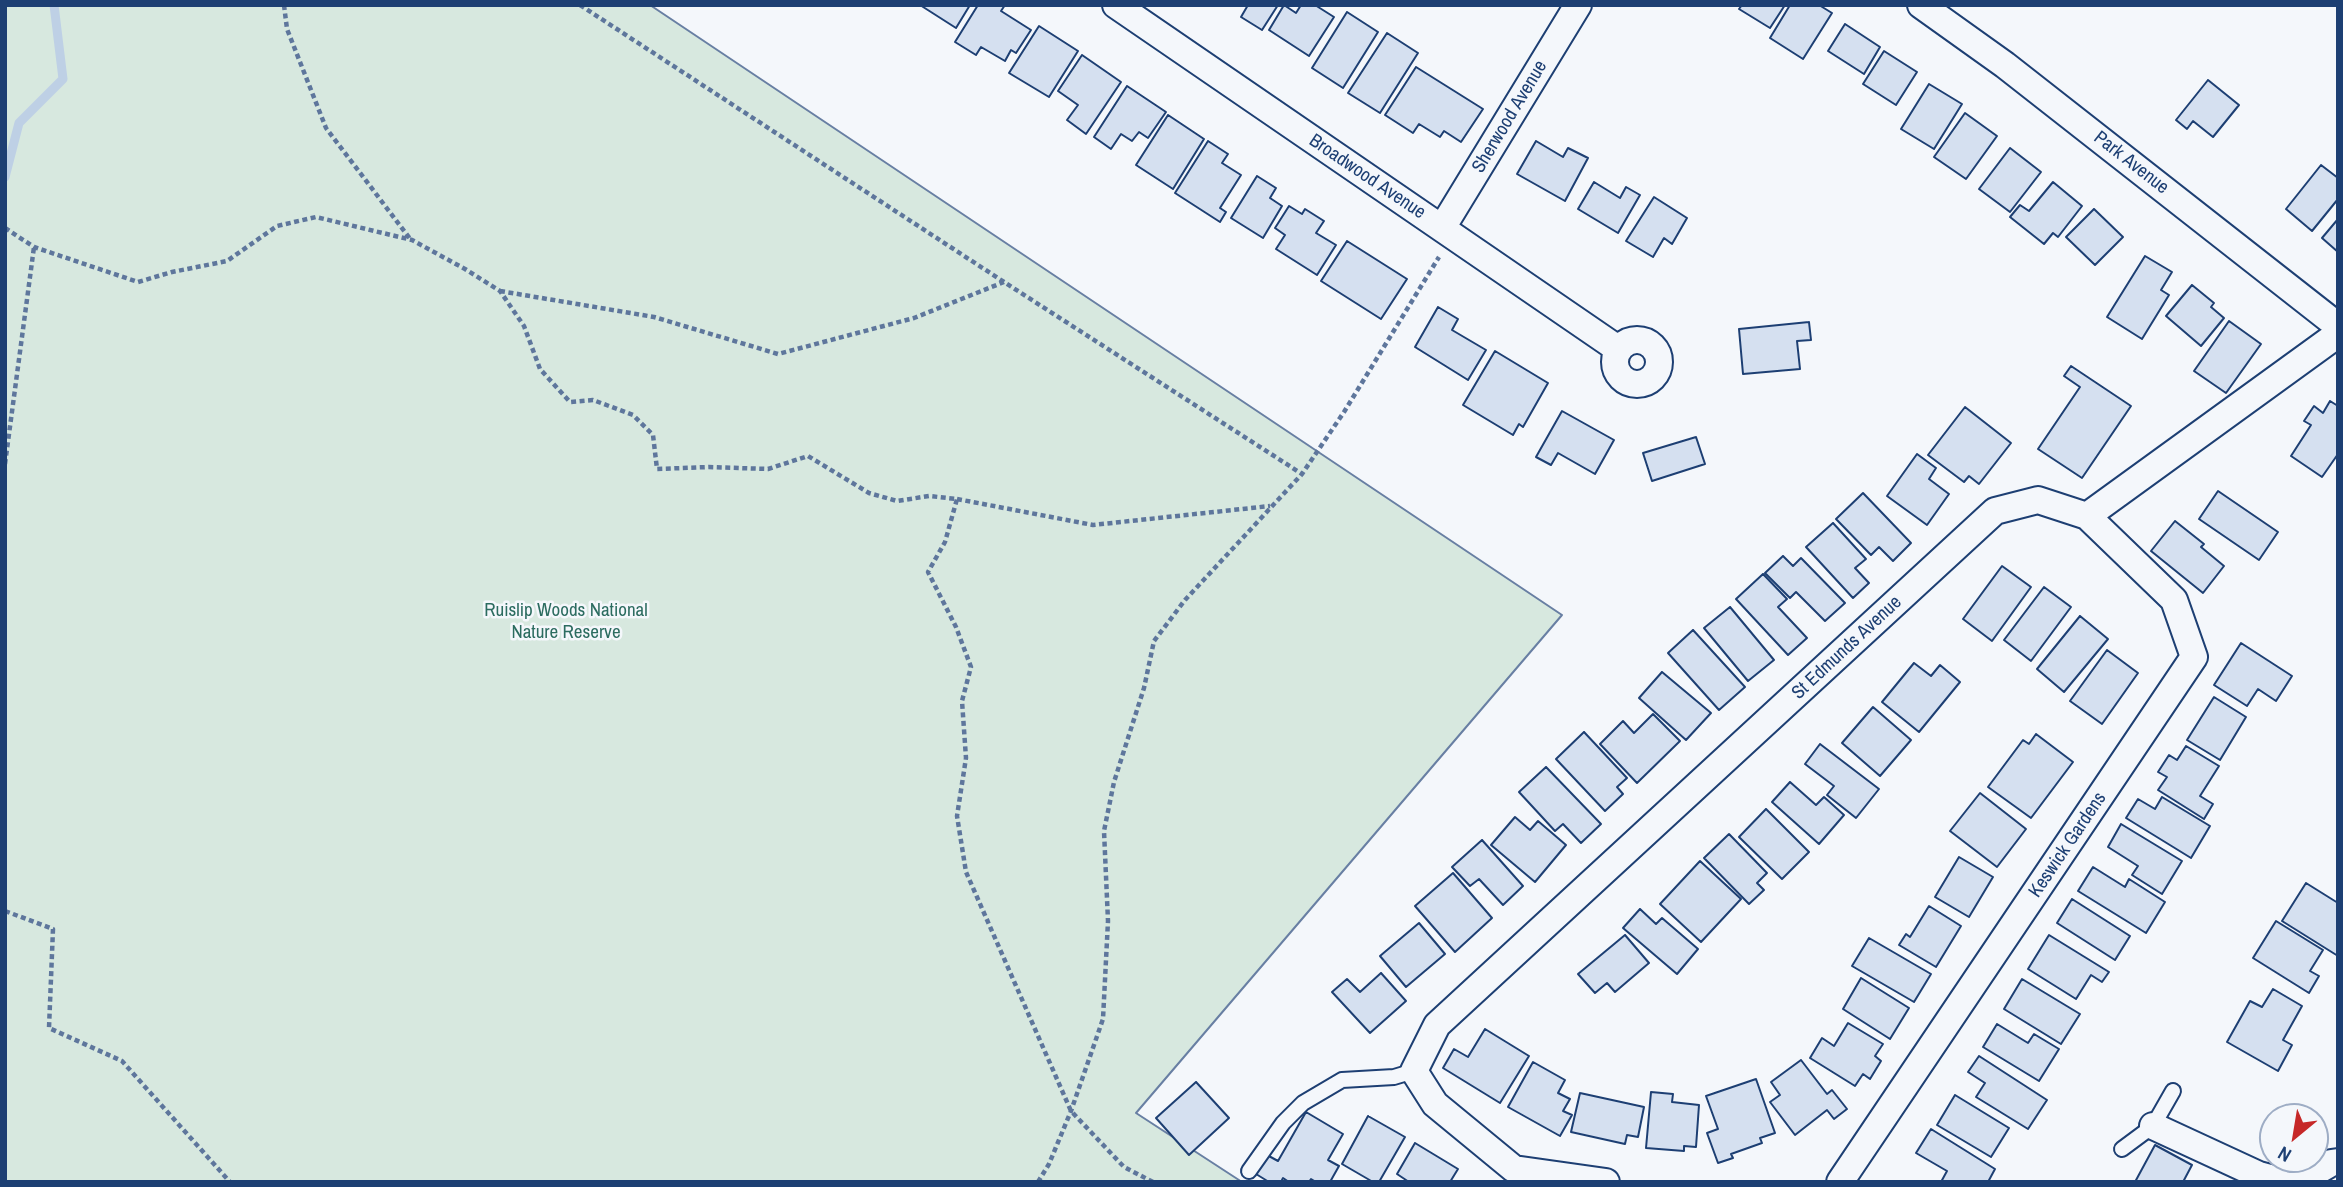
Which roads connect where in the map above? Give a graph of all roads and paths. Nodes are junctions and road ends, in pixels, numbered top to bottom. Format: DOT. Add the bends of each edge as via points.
graph roads {
  1 [pos="284,5"];
  2 [pos="580,5"];
  3 [pos="1116,5"];
  4 [pos="1578,5"];
  5 [pos="1920,5"];
  6 [pos="5,228"];
  7 [pos="1447,232"];
  8 [pos="412,240"];
  9 [pos="34,247"];
  10 [pos="1004,282"];
  11 [pos="500,291"];
  12 [pos="2338,326"];
  13 [pos="2338,334"];
  14 [pos="1618,349"];
  15 [pos="5,464"];
  16 [pos="1302,474"];
  17 [pos="957,499"];
  18 [pos="1271,506"];
  19 [pos="2087,516"];
  20 [pos="5,911"];
  21 [pos="1414,1071"];
  22 [pos="2173,1091"];
  23 [pos="1071,1111"];
  24 [pos="2153,1126"];
  25 [pos="2122,1149"];
  26 [pos="2338,1162"];
  27 [pos="1249,1171"];
  28 [pos="230,1182"];
  29 [pos="1038,1182"];
  30 [pos="1153,1182"];
  31 [pos="1606,1182"];
  32 [pos="1840,1182"];
  1 -- 8 [label="path" via="287,29 326,128"];
  2 -- 10 [label="path"];
  3 -- 7 [label="street, Broadwood Avenue"];
  4 -- 7 [label="street, Sherwood Avenue"];
  5 -- 12 [label="street, Park Avenue" via="2005,65"];
  6 -- 9 [label="path"];
  7 -- 14 [label="street, Broadwood Avenue"];
  7 -- 16 [label="path" via="1357,390"];
  8 -- 9 [label="path" via="317,217 277,226 227,261 138,282"];
  8 -- 11 [label="path"];
  9 -- 15 [label="path"];
  10 -- 11 [label="path" via="914,318 778,355 653,317"];
  10 -- 16 [label="path"];
  11 -- 17 [label="path" via="524,326 540,369 570,402 593,400 633,415 653,435 657,469 768,469 808,456 869,493 897,501 929,496"];
  13 -- 19 [label="street"];
  16 -- 18 [label="path"];
  17 -- 18 [label="path" via="1093,525"];
  17 -- 23 [label="path" via="945,542 928,572 971,667 962,701 966,758 957,816 966,872"];
  18 -- 23 [label="path" via="1154,641 1104,831 1108,921 1103,1019"];
  19 -- 21 [label="street, St Edmunds Avenue" via="2038,500 1995,512 1437,1025"];
  19 -- 32 [label="street, Keswick Gardens" via="2174,600 2194,657"];
  20 -- 28 [label="path" via="53,929 49,1028 122,1061"];
  21 -- 27 [label="lane" via="1342,1080 1303,1103"];
  21 -- 31 [label="street" via="1435,1104 1514,1170"];
  22 -- 24 [label="lane"];
  23 -- 29 [label="path"];
  23 -- 30 [label="path" via="1124,1167"];
  24 -- 25 [label="lane"];
  24 -- 26 [label="street" via="2259,1175 2285,1182"];
}
